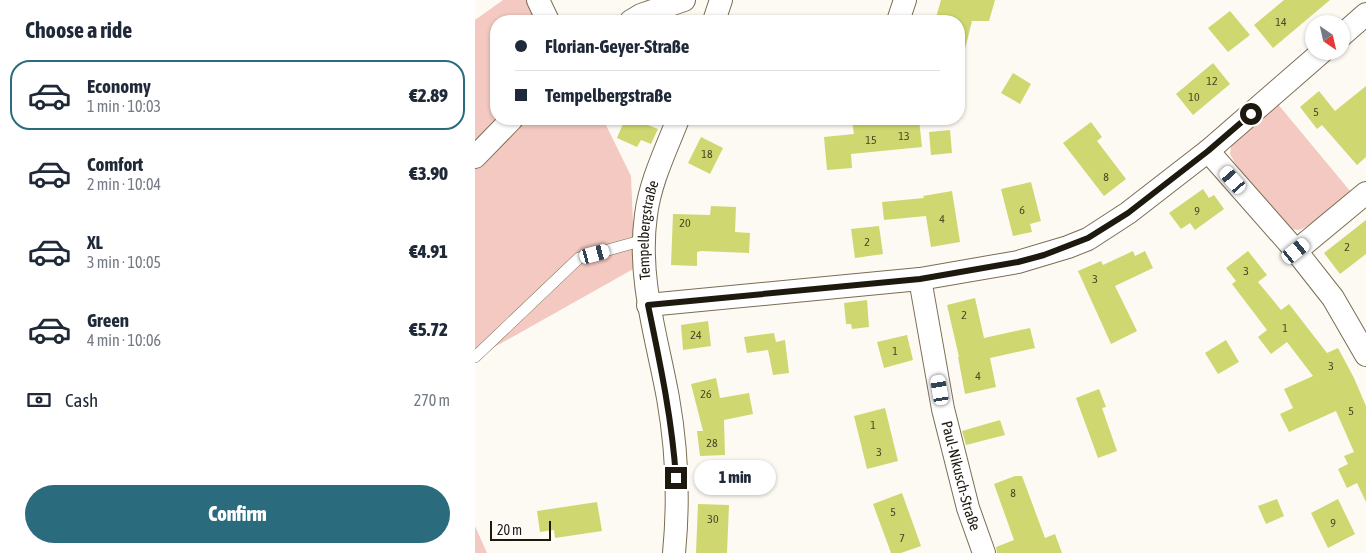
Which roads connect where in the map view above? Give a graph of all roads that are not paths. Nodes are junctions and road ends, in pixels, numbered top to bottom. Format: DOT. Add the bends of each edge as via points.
graph roads {
  1 [pos="539,0"];
  2 [pos="684,0"];
  3 [pos="721,0"];
  4 [pos="905,0"];
  5 [pos="1366,14"];
  6 [pos="545,15"];
  7 [pos="641,15"];
  8 [pos="716,15"];
  9 [pos="900,15"];
  10 [pos="1350,28"];
  11 [pos="1313,60"];
  12 [pos="506,125"];
  13 [pos="676,125"];
  14 [pos="1208,151"];
  15 [pos="475,157"];
  16 [pos="1366,193"];
  17 [pos="644,240"];
  18 [pos="1296,251"];
  19 [pos="920,279"];
  20 [pos="648,305"];
  21 [pos="1366,355"];
  22 [pos="475,357"];
  23 [pos="673,553"];
  24 [pos="984,553"];
  1 -- 6 [label="street"];
  2 -- 7 [label="street"];
  3 -- 8 [label="street"];
  4 -- 9 [label="street"];
  5 -- 10 [label="street"];
  11 -- 14 [label="street"];
  12 -- 15 [label="street"];
  13 -- 17 [label="street, Tempelbergstraße" via="650,193"];
  14 -- 18 [label="street"];
  14 -- 19 [label="street" via="1128,213 1068,247 1018,262"];
  16 -- 18 [label="street"];
  17 -- 20 [label="street, Tempelbergstraße"];
  17 -- 22 [label="lane" via="579,258"];
  18 -- 21 [label="street" via="1333,298"];
  19 -- 20 [label="street"];
  19 -- 24 [label="street, Paul-Nikusch-Straße" via="943,409 968,508"];
  20 -- 23 [label="street, Tempelbergstraße" via="674,440 676,514"];
}
